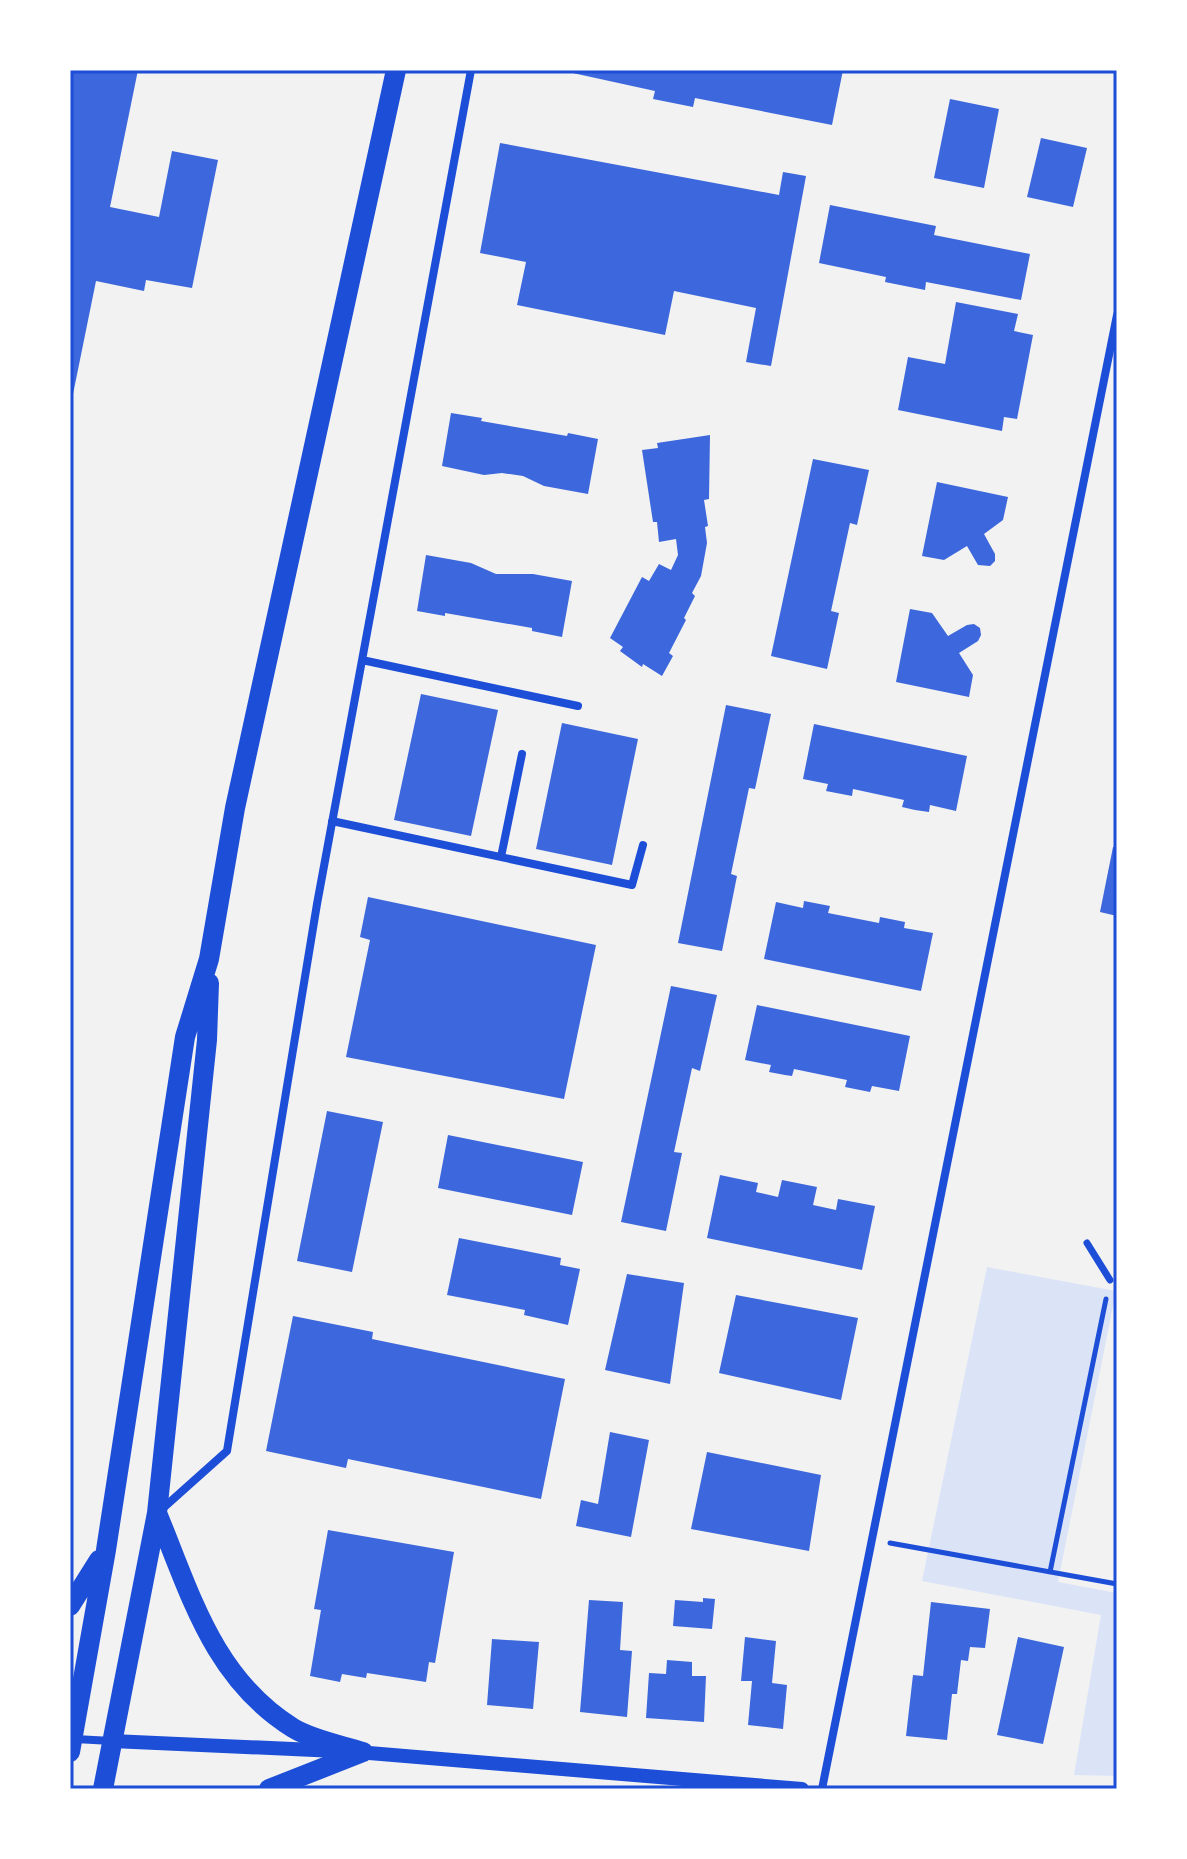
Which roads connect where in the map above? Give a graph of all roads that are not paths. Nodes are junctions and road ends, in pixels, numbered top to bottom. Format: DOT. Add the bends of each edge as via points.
graph roads {
  1 [pos="396,70"];
  2 [pos="471,70"];
  3 [pos="1117,315"];
  4 [pos="362,660"];
  5 [pos="578,706"];
  6 [pos="522,754"];
  7 [pos="332,821"];
  8 [pos="643,845"];
  9 [pos="501,857"];
  10 [pos="209,959"];
  11 [pos="1087,1243"];
  12 [pos="1110,1280"];
  13 [pos="157,1513"];
  14 [pos="106,1550"];
  15 [pos="70,1606"];
  16 [pos="112,1741"];
  17 [pos="71,1744"];
  18 [pos="363,1752"];
  19 [pos="103,1789"];
  20 [pos="269,1789"];
  21 [pos="802,1789"];
  22 [pos="822,1789"];
  1 -- 10 [label="main road" via="239,793"];
  2 -- 4 [label="street"];
  3 -- 22 [label="street"];
  4 -- 5 [label="street"];
  4 -- 7 [label="street"];
  6 -- 9 [label="street"];
  7 -- 9 [label="street"];
  7 -- 13 [label="street" via="227,1451"];
  8 -- 9 [label="street" via="632,885"];
  10 -- 13 [label="main road" via="207,1040"];
  10 -- 14 [label="main road" via="185,1037"];
  11 -- 12 [label="street"];
  13 -- 16 [label="main road"];
  13 -- 18 [label="main road" via="216,1651 249,1694 295,1729"];
  14 -- 15 [label="main road"];
  14 -- 17 [label="main road"];
  16 -- 17 [label="street"];
  16 -- 18 [label="street"];
  16 -- 19 [label="main road"];
  18 -- 20 [label="main road"];
  18 -- 21 [label="street"];
}
